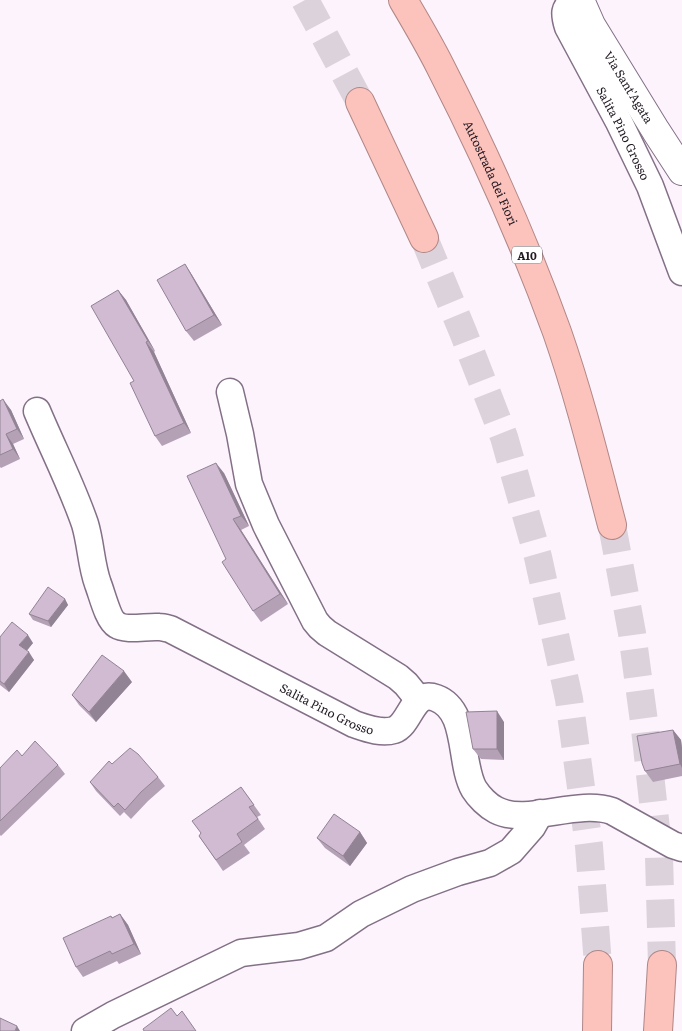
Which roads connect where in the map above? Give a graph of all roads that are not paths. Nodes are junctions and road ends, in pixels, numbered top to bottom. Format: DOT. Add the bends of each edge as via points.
graph roads {
  1 [pos="403,0"];
  2 [pos="575,0"];
  3 [pos="580,0"];
  4 [pos="360,102"];
  5 [pos="682,171"];
  6 [pos="424,238"];
  7 [pos="682,272"];
  8 [pos="230,392"];
  9 [pos="37,411"];
  10 [pos="612,525"];
  11 [pos="419,700"];
  12 [pos="540,813"];
  13 [pos="682,848"];
  14 [pos="598,964"];
  15 [pos="662,965"];
  16 [pos="85,1031"];
  17 [pos="597,1031"];
  18 [pos="658,1031"];
  1 -- 10 [label="highway, Autostrada dei Fiori / A10" via="439,64 514,223 557,332"];
  2 -- 7 [label="street, Salita Pino Grosso" via="565,10 568,27 650,186"];
  3 -- 5 [label="street, Via Sant'Agata" via="592,25"];
  4 -- 6 [label="highway"];
  8 -- 11 [label="street" via="249,484 266,525 320,627 398,677"];
  9 -- 11 [label="street, Salita Pino Grosso" via="84,522 95,573 115,624 129,628 170,629 371,730 395,730"];
  11 -- 12 [label="street" via="434,697 446,703 453,712 469,775 474,789 485,802 508,814"];
  12 -- 13 [label="street" via="604,808"];
  12 -- 16 [label="street" via="511,851 490,863 412,889 361,914 326,938 299,946 241,953"];
  14 -- 17 [label="highway"];
  15 -- 18 [label="highway"];
}
